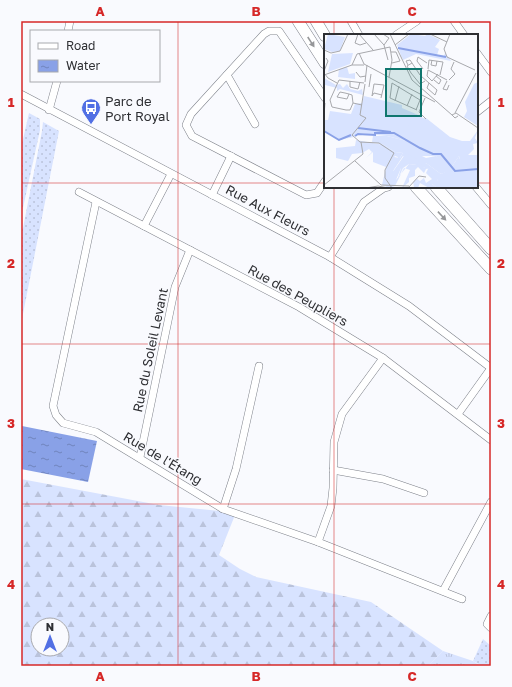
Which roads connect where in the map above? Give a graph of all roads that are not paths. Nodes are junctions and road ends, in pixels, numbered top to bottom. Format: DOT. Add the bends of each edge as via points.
graph roads {
  1 [pos="298,21"];
  2 [pos="316,21"];
  3 [pos="351,21"];
  4 [pos="417,21"];
  5 [pos="454,21"];
  6 [pos="324,34"];
  7 [pos="358,34"];
  8 [pos="398,34"];
  9 [pos="463,34"];
  10 [pos="478,54"];
  11 [pos="324,61"];
  12 [pos="491,72"];
  13 [pos="227,75"];
  14 [pos="58,82"];
  15 [pos="21,94"];
  16 [pos="324,97"];
  17 [pos="491,101"];
  18 [pos="49,110"];
  19 [pos="478,111"];
  20 [pos="255,124"];
  21 [pos="231,156"];
  22 [pos="172,174"];
  23 [pos="324,182"];
  24 [pos="383,188"];
  25 [pos="417,188"];
  26 [pos="437,188"];
  27 [pos="477,188"];
  28 [pos="79,192"];
  29 [pos="212,194"];
  30 [pos="96,202"];
  31 [pos="491,205"];
  32 [pos="144,226"];
  33 [pos="491,248"];
  34 [pos="190,250"];
  35 [pos="330,257"];
  36 [pos="491,269"];
  37 [pos="383,358"];
  38 [pos="258,366"];
  39 [pos="491,368"];
  40 [pos="458,414"];
  41 [pos="491,440"];
  42 [pos="140,457"];
  43 [pos="333,470"];
  44 [pos="424,493"];
  45 [pos="491,502"];
  46 [pos="223,509"];
  47 [pos="318,542"];
  48 [pos="443,592"];
  49 [pos="462,599"];
  50 [pos="491,616"];
  51 [pos="491,628"];
  1 -- 11 [label="main road, one-way"];
  2 -- 6 [label="main road"];
  3 -- 7 [label="street"];
  4 -- 8 [label="street"];
  5 -- 9 [label="street"];
  10 -- 12 [label="street"];
  13 -- 16 [label="street" via="264,34 279,30"];
  13 -- 20 [label="street"];
  13 -- 21 [label="street" via="191,114 186,125 192,136"];
  14 -- 18 [label="street"];
  15 -- 18 [label="street, Rue Aux Fleurs"];
  17 -- 19 [label="street"];
  18 -- 22 [label="street, Rue Aux Fleurs"];
  21 -- 23 [label="street" via="306,195 317,193"];
  21 -- 29 [label="street"];
  22 -- 29 [label="street, Rue Aux Fleurs"];
  22 -- 32 [label="street"];
  24 -- 35 [label="street" via="364,202"];
  25 -- 36 [label="main road, one-way"];
  26 -- 33 [label="main road"];
  27 -- 31 [label="street"];
  28 -- 30 [label="street, Rue des Peupliers"];
  29 -- 35 [label="street, Rue Aux Fleurs"];
  30 -- 32 [label="street, Rue des Peupliers"];
  30 -- 42 [label="street, Rue de l'Étang" via="53,406 63,423 96,432"];
  32 -- 34 [label="street, Rue des Peupliers"];
  34 -- 37 [label="street, Rue des Peupliers" via="295,305"];
  34 -- 42 [label="street, Rue du Soleil Levant" via="175,287"];
  35 -- 39 [label="street, Rue Aux Fleurs" via="409,306"];
  37 -- 40 [label="street, Rue des Peupliers"];
  37 -- 43 [label="street" via="342,414 334,442"];
  38 -- 46 [label="street" via="236,469"];
  39 -- 40 [label="street"];
  40 -- 41 [label="street, Rue des Peupliers"];
  42 -- 46 [label="street, Rue de l'Étang"];
  43 -- 44 [label="street" via="382,479"];
  43 -- 47 [label="street" via="331,506"];
  45 -- 48 [label="street"];
  46 -- 47 [label="street, Rue de l'Étang"];
  47 -- 48 [label="street, Rue de l'Étang"];
  48 -- 49 [label="street, Rue de l'Étang"];
  50 -- 51 [label="street" via="487,624"];
}
